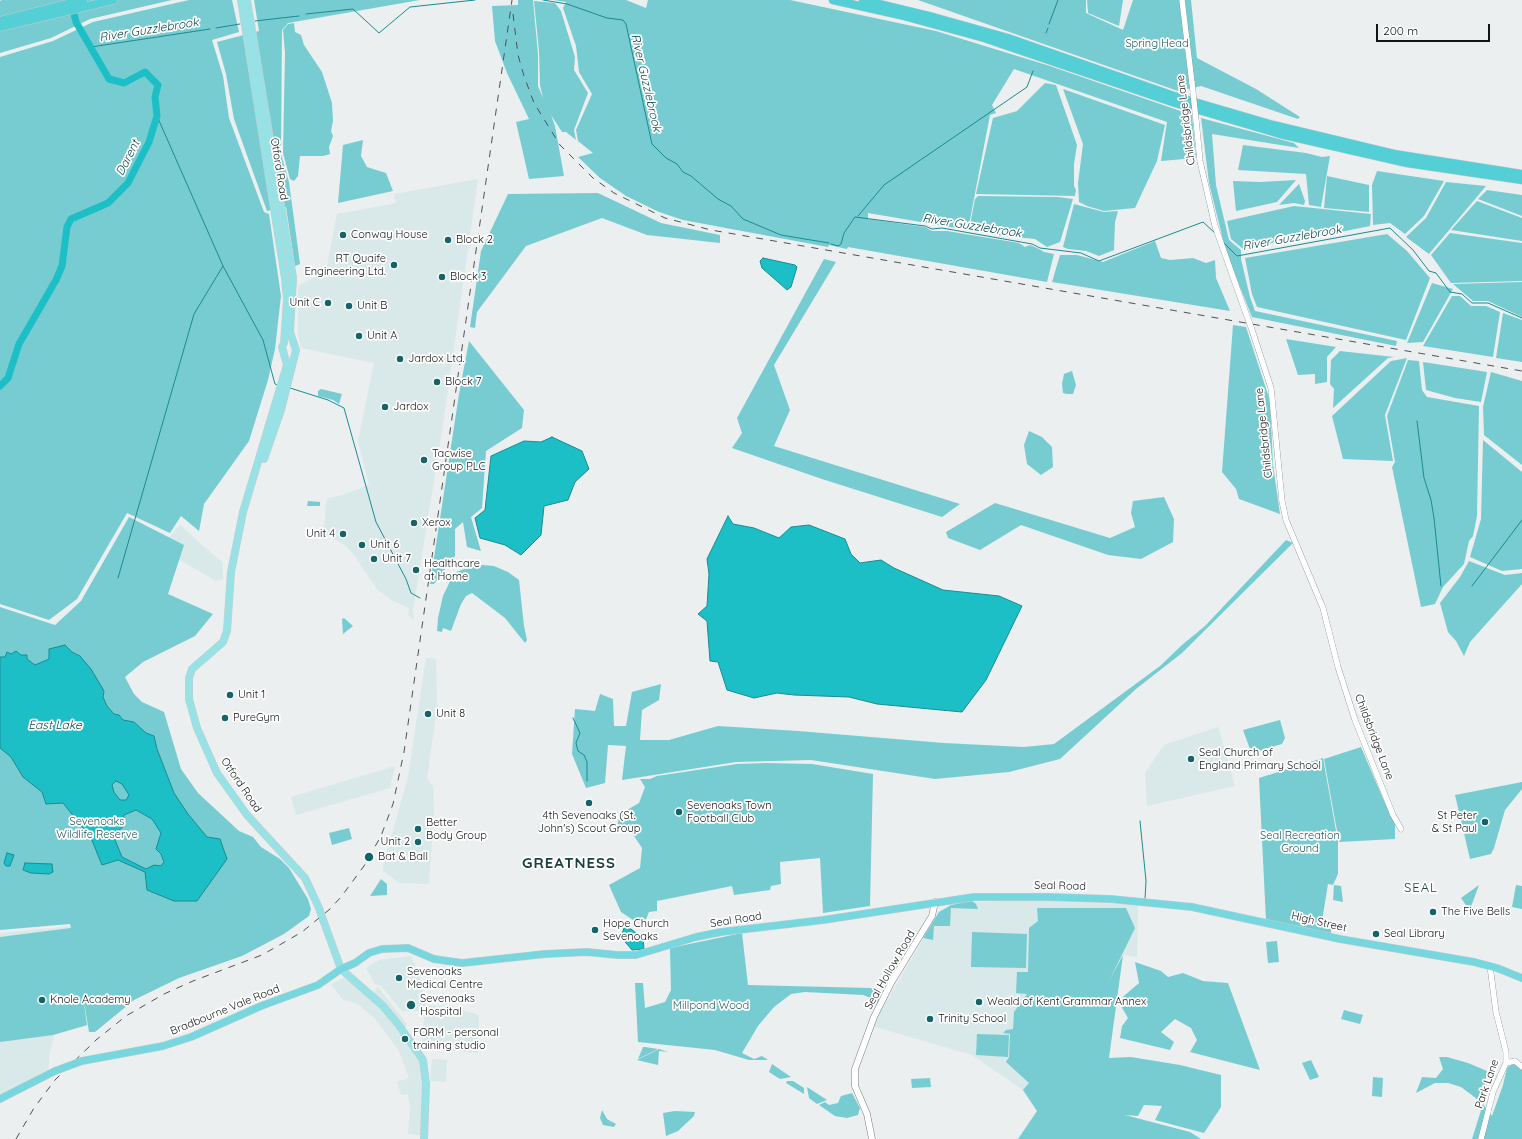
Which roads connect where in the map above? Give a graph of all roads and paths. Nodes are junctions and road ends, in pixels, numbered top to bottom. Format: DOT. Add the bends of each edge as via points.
graph roads {
  1 [pos="83,0"];
  2 [pos="114,0"];
  3 [pos="241,0"];
  4 [pos="247,0"];
  5 [pos="833,0"];
  6 [pos="863,0"];
  7 [pos="1182,0"];
  8 [pos="47,12"];
  9 [pos="0,21"];
  10 [pos="0,27"];
  11 [pos="1522,174"];
  12 [pos="1522,180"];
  13 [pos="292,342"];
  14 [pos="284,343"];
  15 [pos="284,352"];
  16 [pos="295,352"];
  17 [pos="251,488"];
  18 [pos="1401,829"];
  19 [pos="1144,901"];
  20 [pos="935,902"];
  21 [pos="1490,966"];
  22 [pos="341,969"];
  23 [pos="1522,978"];
  24 [pos="1506,1063"];
  25 [pos="1522,1067"];
  26 [pos="0,1099"];
  27 [pos="424,1139"];
  28 [pos="872,1139"];
  29 [pos="1481,1139"];
  1 -- 8 [label="highway"];
  2 -- 8 [label="highway"];
  3 -- 14 [label="main road, Otford Road" via="287,300"];
  4 -- 13 [label="main road, Otford Road" via="294,278 290,332"];
  5 -- 12 [label="highway" via="900,15 990,40 1175,103 1280,134 1401,162"];
  6 -- 11 [label="highway" via="996,35 1181,98 1290,130 1413,157"];
  7 -- 18 [label="street, Childsbridge Lane, bridge" via="1200,161 1215,226 1271,388 1281,494 1286,520 1323,608 1355,720"];
  8 -- 9 [label="highway"];
  8 -- 10 [label="highway"];
  13 -- 14 [label="main road"];
  13 -- 16 [label="main road, Otford Road" via="295,345"];
  14 -- 15 [label="main road, Otford Road"];
  15 -- 16 [label="main road" via="290,355"];
  15 -- 17 [label="main road, Otford Road" via="287,365"];
  16 -- 17 [label="main road, Otford Road" via="268,451"];
  17 -- 22 [label="main road, Otford Road, bridge" via="230,572 227,632 223,642 192,669 189,678 189,700 196,728 217,773 247,815 305,878"];
  19 -- 20 [label="highway, Seal Road" via="1035,896 974,897"];
  19 -- 21 [label="highway, High Street" via="1203,909 1342,939 1442,955"];
  20 -- 22 [label="highway, Seal Road" via="846,917 722,932 636,955 587,952 462,963 434,958 408,948 393,948 369,953"];
  20 -- 28 [label="main road, Seal Hollow Road" via="932,916 891,983 874,1017 856,1065 854,1083 869,1119"];
  21 -- 23 [label="highway, High Street"];
  21 -- 24 [label="street, Park Lane"];
  22 -- 26 [label="highway, Bradbourne Vale Road, bridge" via="318,985 261,1006 191,1037 163,1046 82,1061 55,1071"];
  22 -- 27 [label="main road" via="382,1005 423,1060 426,1084"];
  24 -- 25 [label="street" via="1515,1061"];
  24 -- 29 [label="street, Park Lane" via="1494,1092"];
}
